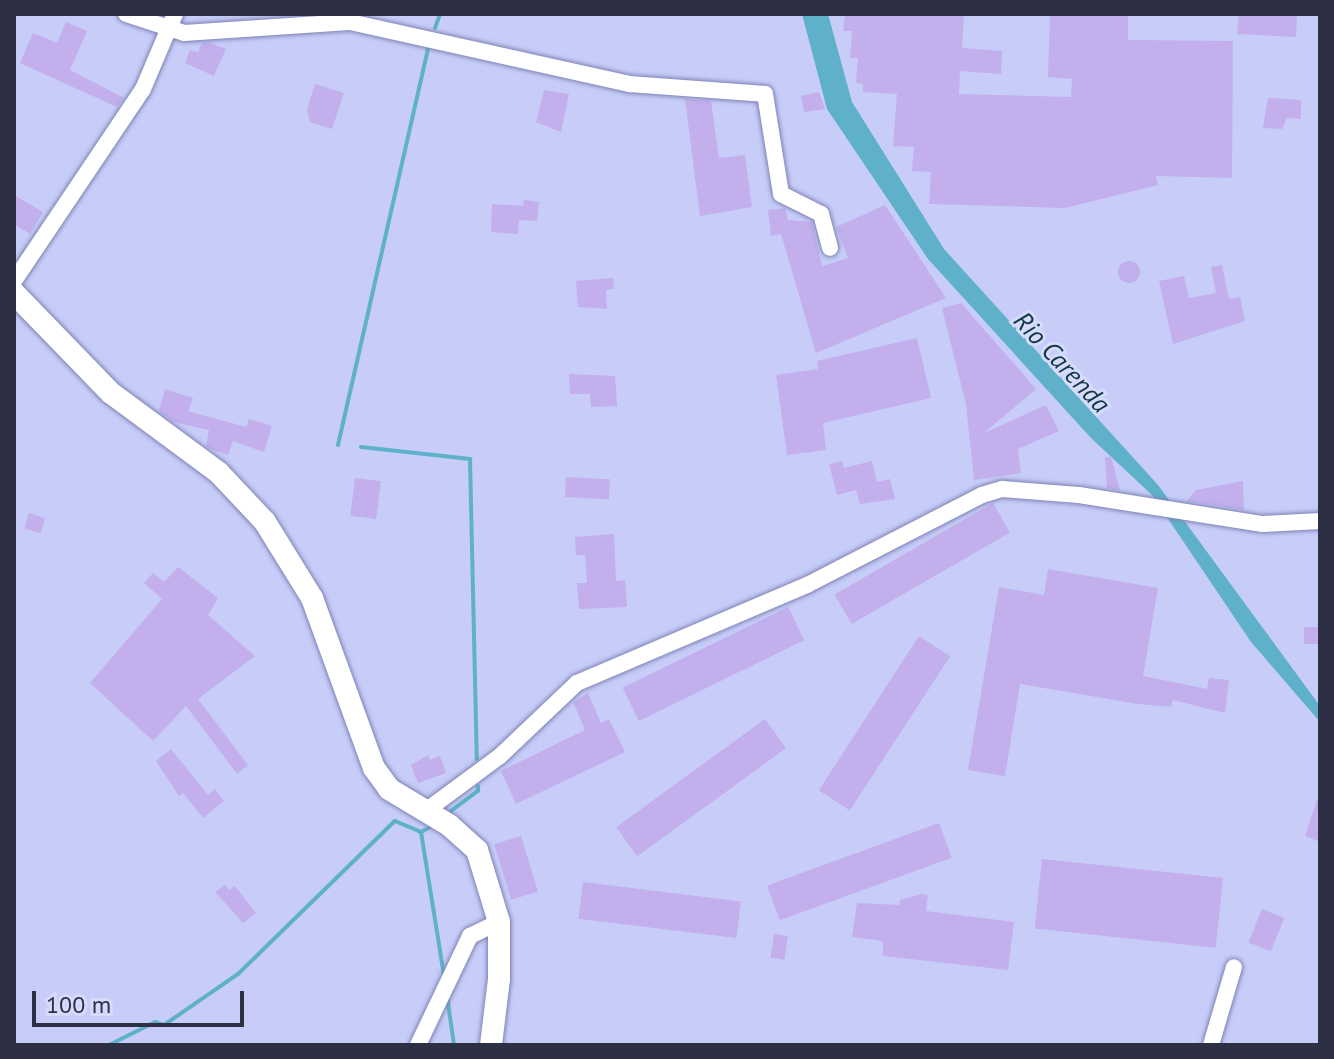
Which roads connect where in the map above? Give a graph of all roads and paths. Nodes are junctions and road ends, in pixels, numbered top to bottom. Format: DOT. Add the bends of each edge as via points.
graph roads {
  1 [pos="126,14"];
  2 [pos="172,22"];
  3 [pos="830,248"];
  4 [pos="14,281"];
  5 [pos="14,293"];
  6 [pos="1320,521"];
  7 [pos="427,810"];
  8 [pos="499,922"];
  9 [pos="1234,967"];
  10 [pos="418,1045"];
  11 [pos="491,1045"];
  12 [pos="1211,1045"];
  1 -- 2 [label="street"];
  2 -- 3 [label="street" via="350,22 630,84 765,94 781,194 821,214"];
  2 -- 4 [label="street" via="143,89"];
  5 -- 7 [label="main road" via="111,393 219,473 265,522 312,598 374,768 389,789"];
  6 -- 7 [label="street" via="1263,524 1079,495 1002,489 982,495 807,585 577,683 500,756"];
  7 -- 8 [label="main road" via="477,850"];
  8 -- 10 [label="street" via="470,936"];
  8 -- 11 [label="main road"];
  9 -- 12 [label="street"];
}
